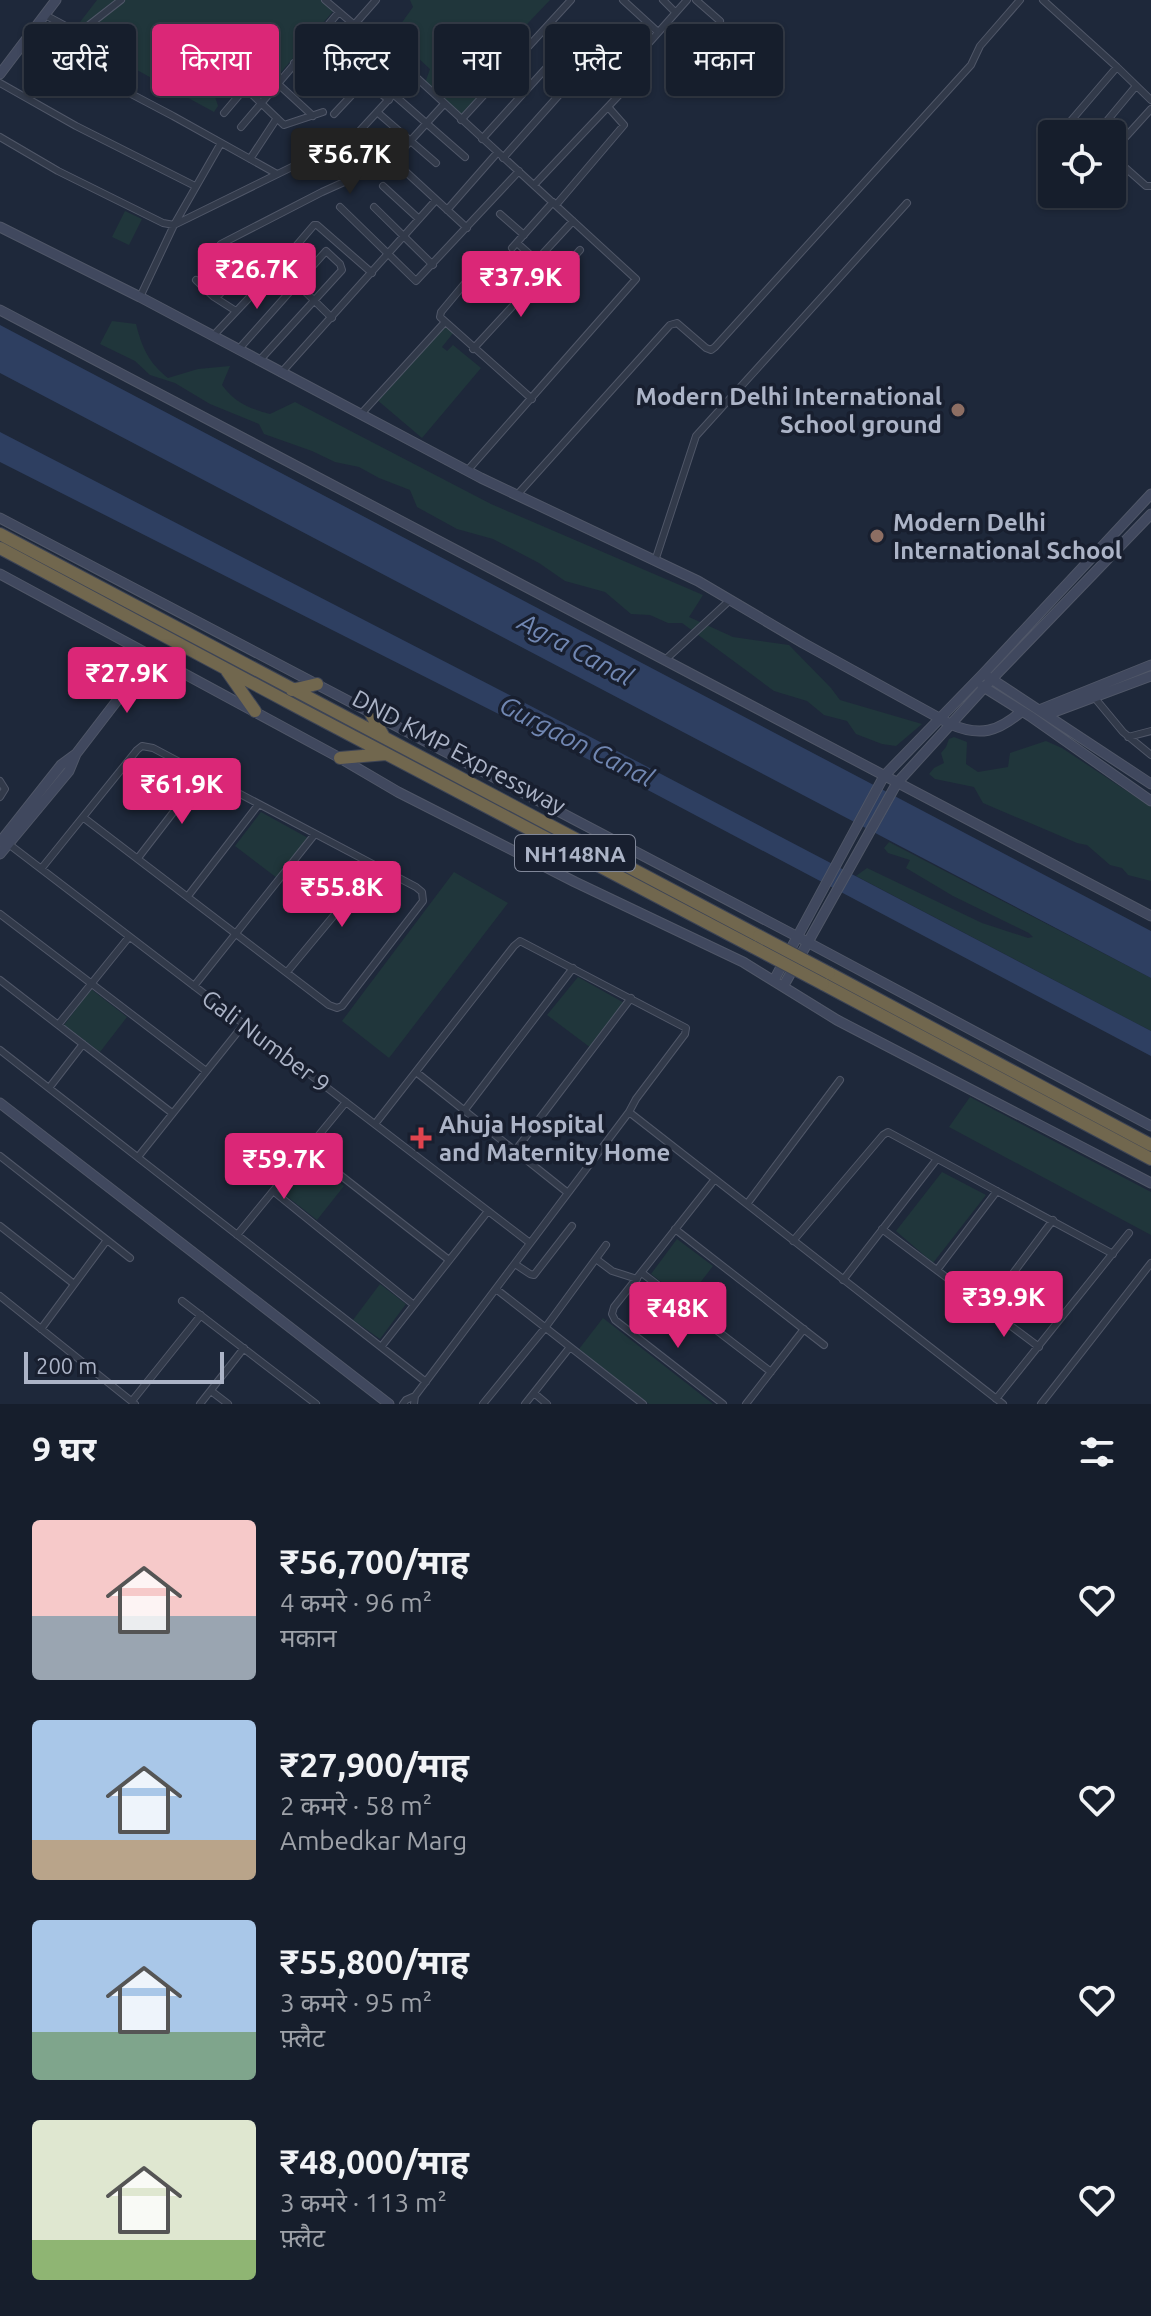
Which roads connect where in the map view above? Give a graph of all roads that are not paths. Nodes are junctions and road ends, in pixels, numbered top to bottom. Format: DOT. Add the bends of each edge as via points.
graph roads {
  1 [pos="56,0"];
  2 [pos="121,0"];
  3 [pos="325,0"];
  4 [pos="376,0"];
  5 [pos="571,0"];
  6 [pos="623,0"];
  7 [pos="663,0"];
  8 [pos="687,0"];
  9 [pos="696,0"];
  10 [pos="1020,0"];
  11 [pos="1043,0"];
  12 [pos="339,12"];
  13 [pos="675,12"];
  14 [pos="45,15"];
  15 [pos="720,21"];
  16 [pos="38,24"];
  17 [pos="353,24"];
  18 [pos="355,24"];
  19 [pos="658,32"];
  20 [pos="650,41"];
  21 [pos="24,43"];
  22 [pos="294,63"];
  23 [pos="1117,67"];
  24 [pos="545,69"];
  25 [pos="0,74"];
  26 [pos="418,80"];
  27 [pos="279,81"];
  28 [pos="0,83"];
  29 [pos="279,85"];
  30 [pos="1136,86"];
  31 [pos="133,96"];
  32 [pos="238,96"];
  33 [pos="255,96"];
  34 [pos="266,96"];
  35 [pos="556,96"];
  36 [pos="620,96"];
  37 [pos="391,97"];
  38 [pos="1151,100"];
  39 [pos="261,102"];
  40 [pos="444,104"];
  41 [pos="609,108"];
  42 [pos="1151,109"];
  43 [pos="323,112"];
  44 [pos="377,112"];
  45 [pos="224,113"];
  46 [pos="334,114"];
  47 [pos="313,116"];
  48 [pos="277,118"];
  49 [pos="461,120"];
  50 [pos="1072,120"];
  51 [pos="1108,120"];
  52 [pos="427,123"];
  53 [pos="241,127"];
  54 [pos="0,137"];
  55 [pos="1126,138"];
  56 [pos="482,139"];
  57 [pos="221,143"];
  58 [pos="410,143"];
  59 [pos="500,155"];
  60 [pos="465,157"];
  61 [pos="250,159"];
  62 [pos="393,160"];
  63 [pos="436,163"];
  64 [pos="1126,168"];
  65 [pos="519,171"];
  66 [pos="278,174"];
  67 [pos="534,185"];
  68 [pos="195,186"];
  69 [pos="383,186"];
  70 [pos="1151,186"];
  71 [pos="436,200"];
  72 [pos="907,203"];
  73 [pos="554,204"];
  74 [pos="340,207"];
  75 [pos="374,207"];
  76 [pos="447,210"];
  77 [pos="500,214"];
  78 [pos="419,219"];
  79 [pos="573,221"];
  80 [pos="174,225"];
  81 [pos="0,227"];
  82 [pos="467,228"];
  83 [pos="524,235"];
  84 [pos="405,236"];
  85 [pos="221,244"];
  86 [pos="580,250"];
  87 [pos="389,254"];
  88 [pos="253,258"];
  89 [pos="536,261"];
  90 [pos="481,264"];
  91 [pos="433,265"];
  92 [pos="279,266"];
  93 [pos="546,270"];
  94 [pos="372,273"];
  95 [pos="555,278"];
  96 [pos="196,280"];
  97 [pos="562,283"];
  98 [pos="297,284"];
  99 [pos="140,297"];
  100 [pos="216,298"];
  101 [pos="314,300"];
  102 [pos="0,310"];
  103 [pos="236,311"];
  104 [pos="332,318"];
  105 [pos="445,322"];
  106 [pos="213,336"];
  107 [pos="473,349"];
  108 [pos="238,350"];
  109 [pos="259,361"];
  110 [pos="281,373"];
  111 [pos="532,399"];
  112 [pos="361,414"];
  113 [pos="467,471"];
  114 [pos="1151,494"];
  115 [pos="517,495"];
  116 [pos="1151,514"];
  117 [pos="0,518"];
  118 [pos="0,534"];
  119 [pos="0,548"];
  120 [pos="655,561"];
  121 [pos="0,574"];
  122 [pos="730,600"];
  123 [pos="152,655"];
  124 [pos="665,660"];
  125 [pos="1151,665"];
  126 [pos="224,668"];
  127 [pos="988,676"];
  128 [pos="1151,676"];
  129 [pos="317,684"];
  130 [pos="980,684"];
  131 [pos="292,690"];
  132 [pos="1094,697"];
  133 [pos="255,711"];
  134 [pos="370,712"];
  135 [pos="1044,712"];
  136 [pos="1029,716"];
  137 [pos="940,718"];
  138 [pos="950,724"];
  139 [pos="1151,731"];
  140 [pos="384,737"];
  141 [pos="1128,737"];
  142 [pos="1151,755"];
  143 [pos="391,756"];
  144 [pos="340,758"];
  145 [pos="202,775"];
  146 [pos="882,780"];
  147 [pos="0,781"];
  148 [pos="1151,784"];
  149 [pos="895,787"];
  150 [pos="0,797"];
  151 [pos="1151,801"];
  152 [pos="258,805"];
  153 [pos="84,818"];
  154 [pos="315,834"];
  155 [pos="3,842"];
  156 [pos="0,854"];
  157 [pos="138,858"];
  158 [pos="375,866"];
  159 [pos="41,869"];
  160 [pos="188,896"];
  161 [pos="1151,916"];
  162 [pos="2,919"];
  163 [pos="236,933"];
  164 [pos="796,936"];
  165 [pos="129,937"];
  166 [pos="809,943"];
  167 [pos="573,968"];
  168 [pos="287,972"];
  169 [pos="826,978"];
  170 [pos="0,980"];
  171 [pos="774,980"];
  172 [pos="91,984"];
  173 [pos="784,985"];
  174 [pos="194,986"];
  175 [pos="631,998"];
  176 [pos="244,1024"];
  177 [pos="58,1025"];
  178 [pos="83,1044"];
  179 [pos="0,1050"];
  180 [pos="206,1071"];
  181 [pos="416,1072"];
  182 [pos="840,1080"];
  183 [pos="49,1088"];
  184 [pos="346,1102"];
  185 [pos="0,1103"];
  186 [pos="464,1111"];
  187 [pos="629,1112"];
  188 [pos="172,1113"];
  189 [pos="375,1124"];
  190 [pos="1151,1126"];
  191 [pos="1151,1145"];
  192 [pos="307,1149"];
  193 [pos="515,1151"];
  194 [pos="0,1156"];
  195 [pos="138,1157"];
  196 [pos="937,1159"];
  197 [pos="1151,1159"];
  198 [pos="715,1179"];
  199 [pos="1151,1183"];
  200 [pos="273,1191"];
  201 [pos="997,1191"];
  202 [pos="568,1193"];
  203 [pos="747,1204"];
  204 [pos="488,1211"];
  205 [pos="1053,1220"];
  206 [pos="0,1226"];
  207 [pos="572,1226"];
  208 [pos="675,1229"];
  209 [pos="882,1229"];
  210 [pos="1129,1233"];
  211 [pos="237,1235"];
  212 [pos="107,1240"];
  213 [pos="793,1241"];
  214 [pos="530,1243"];
  215 [pos="606,1245"];
  216 [pos="1113,1254"];
  217 [pos="130,1258"];
  218 [pos="596,1259"];
  219 [pos="449,1260"];
  220 [pos="1151,1263"];
  221 [pos="515,1264"];
  222 [pos="937,1270"];
  223 [pos="640,1276"];
  224 [pos="843,1280"];
  225 [pos="74,1284"];
  226 [pos="496,1289"];
  227 [pos="0,1296"];
  228 [pos="182,1301"];
  229 [pos="414,1305"];
  230 [pos="987,1308"];
  231 [pos="201,1315"];
  232 [pos="545,1328"];
  233 [pos="41,1329"];
  234 [pos="804,1329"];
  235 [pos="824,1345"];
  236 [pos="381,1347"];
  237 [pos="570,1347"];
  238 [pos="1039,1347"];
  239 [pos="244,1348"];
  240 [pos="771,1372"];
  241 [pos="426,1382"];
  242 [pos="211,1391"];
  243 [pos="534,1393"];
  244 [pos="996,1399"];
  245 [pos="415,1400"];
  246 [pos="134,1403"];
  247 [pos="200,1404"];
  248 [pos="228,1404"];
  249 [pos="316,1404"];
  250 [pos="389,1404"];
  251 [pos="403,1404"];
  252 [pos="483,1404"];
  253 [pos="525,1404"];
  254 [pos="547,1404"];
  255 [pos="643,1404"];
  256 [pos="723,1404"];
  257 [pos="746,1404"];
  258 [pos="1003,1404"];
  259 [pos="1041,1404"];
  1 -- 14 [label="street"];
  2 -- 14 [label="street" via="80,32"];
  3 -- 12 [label="street"];
  4 -- 18 [label="street"];
  5 -- 49 [label="street"];
  6 -- 19 [label="street"];
  7 -- 13 [label="street"];
  8 -- 13 [label="street"];
  9 -- 15 [label="street"];
  10 -- 115 [label="street" via="980,46 971,65 715,347 708,349 677,323 670,325"];
  11 -- 23 [label="street"];
  12 -- 17 [label="street"];
  12 -- 22 [label="street"];
  13 -- 19 [label="street"];
  14 -- 16 [label="street"];
  19 -- 20 [label="street"];
  21 -- 25 [label="street"];
  22 -- 27 [label="street"];
  23 -- 30 [label="street"];
  23 -- 50 [label="street"];
  24 -- 56 [label="street"];
  26 -- 40 [label="street"];
  28 -- 68 [label="street"];
  29 -- 47 [label="street"];
  30 -- 38 [label="street"];
  30 -- 51 [label="street"];
  31 -- 57 [label="street"];
  32 -- 45 [label="street"];
  33 -- 39 [label="street"];
  34 -- 39 [label="street"];
  35 -- 59 [label="street"];
  36 -- 41 [label="street"];
  37 -- 44 [label="street"];
  37 -- 46 [label="street" via="366,82"];
  37 -- 52 [label="street"];
  39 -- 48 [label="street"];
  39 -- 53 [label="street"];
  40 -- 49 [label="street"];
  40 -- 52 [label="street"];
  41 -- 67 [label="street"];
  41 -- 73 [label="street" via="624,125"];
  42 -- 55 [label="street"];
  43 -- 47 [label="street"];
  44 -- 58 [label="street"];
  44 -- 66 [label="street" via="355,136"];
  47 -- 48 [label="street" via="287,125"];
  48 -- 61 [label="street"];
  49 -- 56 [label="street"];
  52 -- 58 [label="street"];
  52 -- 60 [label="street"];
  54 -- 80 [label="street" via="58,171"];
  56 -- 59 [label="street"];
  57 -- 61 [label="street"];
  57 -- 68 [label="street"];
  58 -- 62 [label="street"];
  58 -- 63 [label="street"];
  59 -- 65 [label="street"];
  59 -- 76 [label="street"];
  61 -- 66 [label="street"];
  62 -- 71 [label="street"];
  62 -- 85 [label="street"];
  64 -- 70 [label="street"];
  65 -- 67 [label="street"];
  65 -- 82 [label="street"];
  66 -- 80 [label="street"];
  67 -- 73 [label="street"];
  68 -- 80 [label="street"];
  69 -- 78 [label="street"];
  71 -- 76 [label="street"];
  71 -- 78 [label="street"];
  72 -- 120 [label="street" via="696,436"];
  73 -- 79 [label="street"];
  73 -- 83 [label="street"];
  74 -- 87 [label="street"];
  75 -- 84 [label="street"];
  76 -- 82 [label="street"];
  77 -- 83 [label="street"];
  78 -- 84 [label="street"];
  79 -- 89 [label="street"];
  79 -- 111 [label="street" via="636,279"];
  80 -- 99 [label="street"];
  81 -- 99 [label="street"];
  82 -- 91 [label="street"];
  83 -- 89 [label="street" via="514,246"];
  84 -- 87 [label="street"];
  84 -- 91 [label="street"];
  86 -- 95 [label="street"];
  87 -- 91 [label="street" via="416,281"];
  87 -- 94 [label="street"];
  88 -- 100 [label="street"];
  89 -- 93 [label="street"];
  90 -- 105 [label="street" via="441,312"];
  92 -- 94 [label="street" via="316,224"];
  92 -- 98 [label="street"];
  92 -- 103 [label="street"];
  93 -- 95 [label="street"];
  93 -- 107 [label="street"];
  94 -- 104 [label="street"];
  95 -- 97 [label="street"];
  96 -- 100 [label="street"];
  98 -- 101 [label="street"];
  98 -- 101 [label="street" via="326,251 333,257 342,270"];
  98 -- 108 [label="street"];
  99 -- 106 [label="street"];
  100 -- 103 [label="street"];
  101 -- 104 [label="street"];
  101 -- 109 [label="street"];
  102 -- 124 [label="street"];
  103 -- 106 [label="street"];
  104 -- 110 [label="street"];
  105 -- 107 [label="street"];
  105 -- 112 [label="street"];
  106 -- 108 [label="street"];
  107 -- 111 [label="street"];
  108 -- 109 [label="street"];
  109 -- 110 [label="street"];
  110 -- 112 [label="street"];
  111 -- 113 [label="street"];
  112 -- 113 [label="street"];
  113 -- 115 [label="street"];
  114 -- 127 [label="street"];
  115 -- 120 [label="street"];
  116 -- 127 [label="street"];
  117 -- 129 [label="street"];
  118 -- 131 [label="highway, DND KMP Expressway / NH148NA"];
  119 -- 126 [label="highway, DND KMP Expressway / NH148NA"];
  120 -- 122 [label="street"];
  121 -- 123 [label="street"];
  122 -- 124 [label="street"];
  122 -- 137 [label="street"];
  123 -- 133 [label="street"];
  123 -- 155 [label="street"];
  124 -- 146 [label="street"];
  125 -- 135 [label="street"];
  126 -- 133 [label="highway"];
  126 -- 143 [label="highway, DND KMP Expressway / NH148NA"];
  127 -- 130 [label="street"];
  127 -- 135 [label="street"];
  128 -- 132 [label="street"];
  129 -- 131 [label="highway"];
  129 -- 134 [label="street"];
  130 -- 136 [label="street"];
  130 -- 137 [label="street"];
  130 -- 138 [label="street"];
  131 -- 140 [label="highway, DND KMP Expressway / NH148NA"];
  132 -- 135 [label="street"];
  132 -- 141 [label="street"];
  133 -- 144 [label="street"];
  134 -- 140 [label="highway"];
  134 -- 164 [label="street"];
  135 -- 136 [label="street"];
  135 -- 148 [label="street"];
  136 -- 138 [label="street" via="981,733"];
  136 -- 151 [label="street"];
  137 -- 138 [label="street"];
  137 -- 146 [label="street"];
  138 -- 149 [label="street"];
  139 -- 141 [label="street"];
  140 -- 169 [label="highway, DND KMP Expressway / NH148NA, bridge"];
  141 -- 142 [label="street"];
  143 -- 144 [label="highway"];
  143 -- 169 [label="highway, DND KMP Expressway / NH148NA, bridge"];
  144 -- 171 [label="street" via="411,799"];
  145 -- 152 [label="street"];
  145 -- 153 [label="street" via="142,746"];
  145 -- 157 [label="street"];
  146 -- 149 [label="street"];
  146 -- 164 [label="street"];
  147 -- 150 [label="street" via="5,789"];
  149 -- 161 [label="street"];
  149 -- 166 [label="street"];
  152 -- 154 [label="street"];
  152 -- 160 [label="street"];
  153 -- 157 [label="street"];
  153 -- 159 [label="street"];
  154 -- 158 [label="street"];
  154 -- 163 [label="street"];
  155 -- 156 [label="street"];
  155 -- 159 [label="street, Gali Number 9"];
  157 -- 160 [label="street"];
  158 -- 168 [label="street"];
  158 -- 168 [label="street" via="416,887 423,901 342,1006 329,1005"];
  159 -- 165 [label="street, Gali Number 9"];
  160 -- 163 [label="street"];
  162 -- 172 [label="street"];
  163 -- 168 [label="street"];
  163 -- 174 [label="street"];
  164 -- 166 [label="street"];
  164 -- 171 [label="street"];
  165 -- 172 [label="street"];
  165 -- 174 [label="street, Gali Number 9"];
  166 -- 173 [label="street"];
  166 -- 190 [label="street"];
  167 -- 175 [label="street"];
  167 -- 181 [label="street" via="516,943"];
  167 -- 186 [label="street"];
  169 -- 191 [label="highway, DND KMP Expressway / NH148NA"];
  169 -- 197 [label="highway, DND KMP Expressway / NH148NA"];
  170 -- 177 [label="street"];
  171 -- 173 [label="street"];
  172 -- 177 [label="street"];
  172 -- 180 [label="street"];
  173 -- 199 [label="street" via="837,1020"];
  174 -- 176 [label="street, Gali Number 9"];
  175 -- 187 [label="street" via="687,1030"];
  175 -- 193 [label="street"];
  176 -- 180 [label="street"];
  176 -- 184 [label="street, Gali Number 9"];
  177 -- 178 [label="street"];
  178 -- 183 [label="street"];
  178 -- 188 [label="street"];
  179 -- 183 [label="street"];
  180 -- 188 [label="street"];
  181 -- 186 [label="street"];
  181 -- 189 [label="street"];
  182 -- 203 [label="street"];
  183 -- 195 [label="street"];
  184 -- 189 [label="street, Gali Number 9"];
  184 -- 192 [label="street"];
  185 -- 250 [label="street"];
  186 -- 193 [label="street"];
  187 -- 198 [label="street"];
  187 -- 202 [label="street"];
  188 -- 195 [label="street"];
  189 -- 204 [label="street, Gali Number 9"];
  192 -- 200 [label="street"];
  192 -- 219 [label="street"];
  193 -- 202 [label="street"];
  194 -- 212 [label="street"];
  195 -- 211 [label="street"];
  196 -- 201 [label="street"];
  196 -- 209 [label="street"];
  196 -- 213 [label="street" via="885,1133"];
  198 -- 203 [label="street"];
  198 -- 208 [label="street"];
  200 -- 211 [label="street"];
  200 -- 229 [label="street"];
  201 -- 205 [label="street"];
  201 -- 222 [label="street"];
  202 -- 214 [label="street"];
  203 -- 213 [label="street"];
  204 -- 214 [label="street, Gali Number 9"];
  204 -- 219 [label="street"];
  205 -- 216 [label="street"];
  205 -- 230 [label="street"];
  206 -- 225 [label="street"];
  207 -- 221 [label="street" via="534,1275"];
  208 -- 223 [label="street"];
  208 -- 234 [label="street"];
  209 -- 222 [label="street"];
  209 -- 224 [label="street"];
  210 -- 216 [label="street"];
  211 -- 236 [label="street"];
  212 -- 217 [label="street"];
  212 -- 225 [label="street"];
  213 -- 224 [label="street"];
  214 -- 221 [label="street"];
  215 -- 218 [label="street"];
  216 -- 238 [label="street"];
  218 -- 223 [label="street" via="612,1271"];
  218 -- 232 [label="street"];
  219 -- 229 [label="street"];
  220 -- 259 [label="street"];
  221 -- 226 [label="street"];
  222 -- 230 [label="street"];
  223 -- 240 [label="street"];
  223 -- 256 [label="street" via="614,1307 613,1317"];
  224 -- 244 [label="street"];
  225 -- 233 [label="street"];
  226 -- 232 [label="street"];
  226 -- 241 [label="street"];
  227 -- 233 [label="street"];
  228 -- 231 [label="street"];
  229 -- 236 [label="street"];
  230 -- 238 [label="street"];
  231 -- 239 [label="street"];
  231 -- 246 [label="street"];
  232 -- 237 [label="street"];
  232 -- 252 [label="street"];
  233 -- 246 [label="street"];
  234 -- 235 [label="street"];
  234 -- 240 [label="street"];
  236 -- 241 [label="street"];
  237 -- 243 [label="street"];
  237 -- 255 [label="street"];
  238 -- 244 [label="street"];
  239 -- 242 [label="street"];
  239 -- 249 [label="street"];
  240 -- 257 [label="street"];
  241 -- 245 [label="street"];
  242 -- 247 [label="street"];
  242 -- 248 [label="street"];
  243 -- 253 [label="street"];
  243 -- 254 [label="street"];
  244 -- 258 [label="street"];
  245 -- 251 [label="street"];
}
